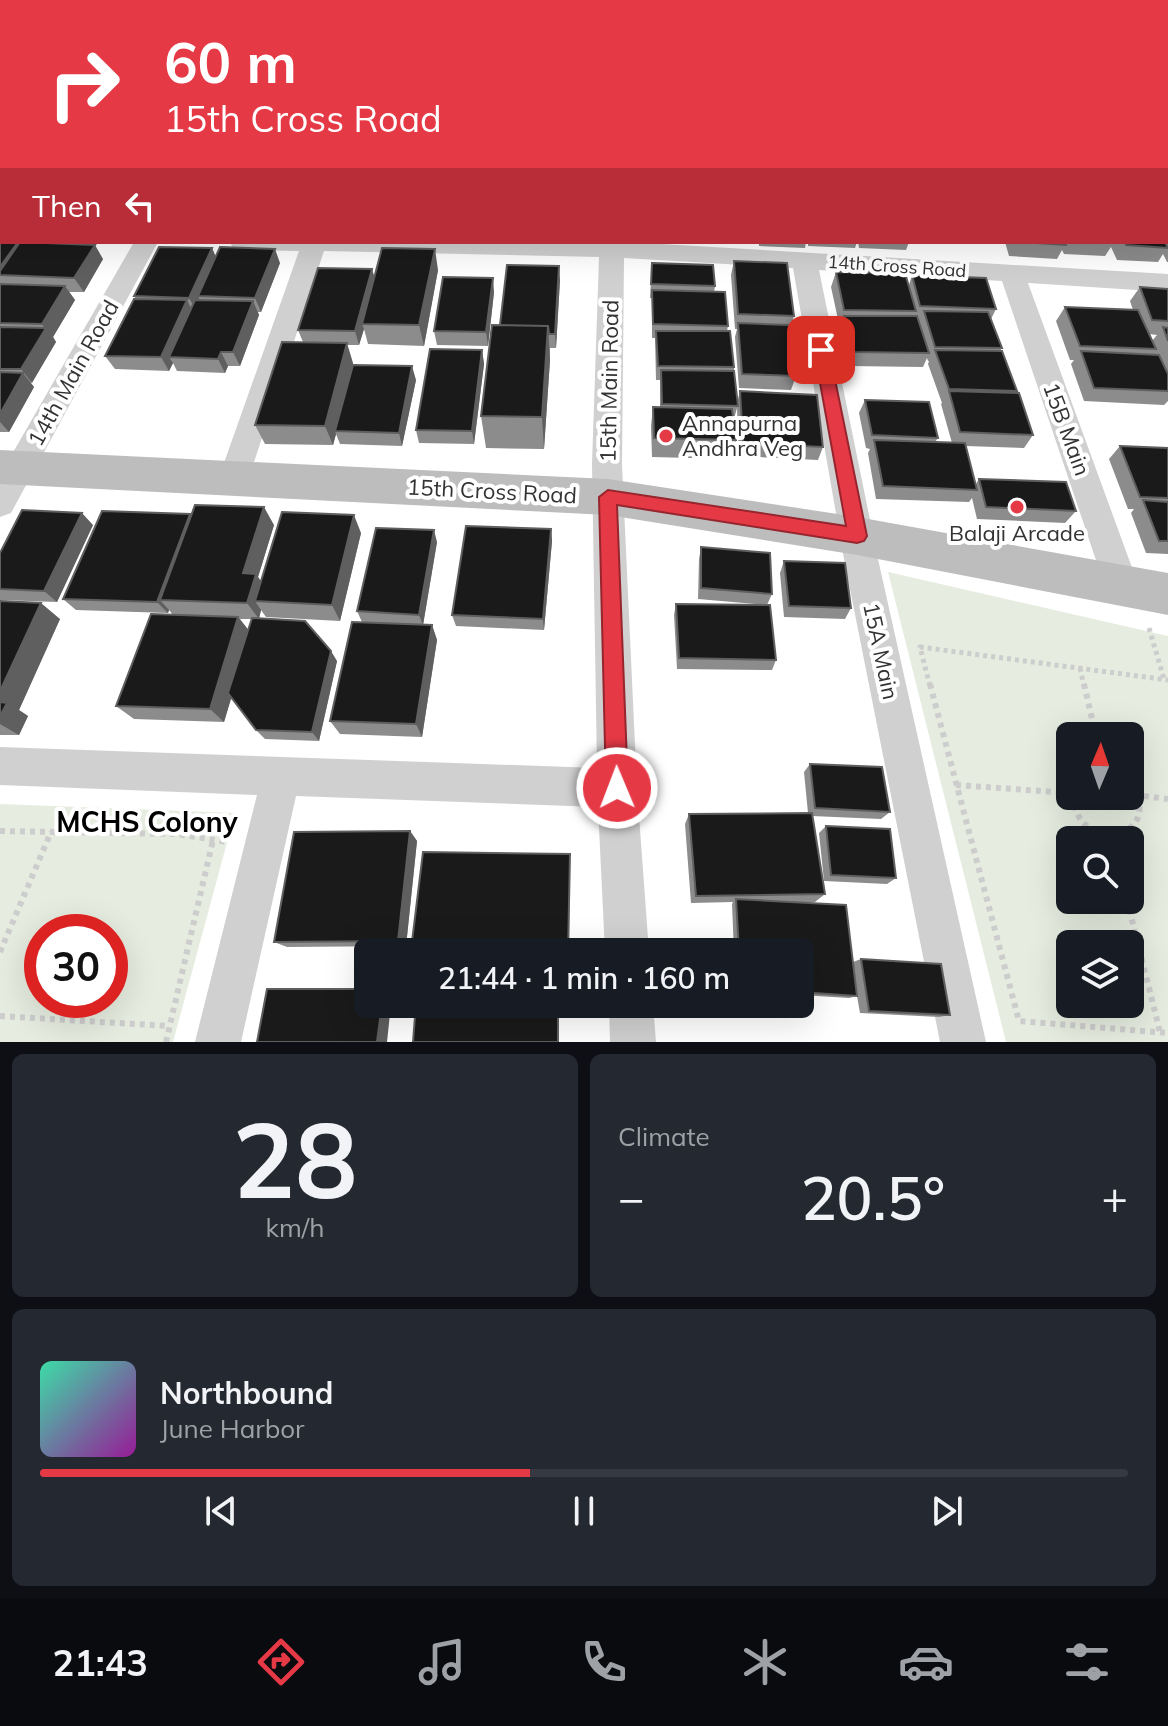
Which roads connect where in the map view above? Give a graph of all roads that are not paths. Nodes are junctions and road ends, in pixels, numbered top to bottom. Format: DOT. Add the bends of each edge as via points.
graph roads {
  1 [pos="145,244"];
  2 [pos="314,244"];
  3 [pos="413,244"];
  4 [pos="612,246"];
  5 [pos="804,259"];
  6 [pos="1012,274"];
  7 [pos="1168,283"];
  8 [pos="10,467"];
  9 [pos="234,477"];
  10 [pos="608,497"];
  11 [pos="0,504"];
  12 [pos="857,536"];
  13 [pos="1121,584"];
  14 [pos="1158,607"];
  15 [pos="0,766"];
  16 [pos="281,777"];
  17 [pos="617,788"];
  18 [pos="626,938"];
  19 [pos="632,1018"];
  20 [pos="218,1042"];
  21 [pos="633,1042"];
  22 [pos="963,1042"];
  1 -- 8 [label="street, 14th Main Road"];
  2 -- 9 [label="street"];
  3 -- 4 [label="street, 14th Cross Road"];
  4 -- 5 [label="street, 14th Cross Road"];
  4 -- 10 [label="street, 15th Main Road"];
  5 -- 6 [label="street, 14th Cross Road"];
  5 -- 12 [label="street, 15A Main"];
  6 -- 7 [label="street, 14th Cross Road"];
  6 -- 13 [label="street, 15B Main"];
  8 -- 9 [label="street, 15th Cross Road"];
  8 -- 11 [label="street, 14th Main Road"];
  9 -- 10 [label="street, 15th Cross Road"];
  10 -- 12 [label="street, 15th Cross Road"];
  10 -- 17 [label="street, 15th Main Road"];
  12 -- 13 [label="street, 15th Cross Road"];
  12 -- 22 [label="street, 15A Main"];
  13 -- 14 [label="street, 15th Cross Road"];
  15 -- 16 [label="street"];
  16 -- 17 [label="street"];
  16 -- 20 [label="street"];
  17 -- 18 [label="street, 15th Main Road"];
  19 -- 21 [label="street"];
}
